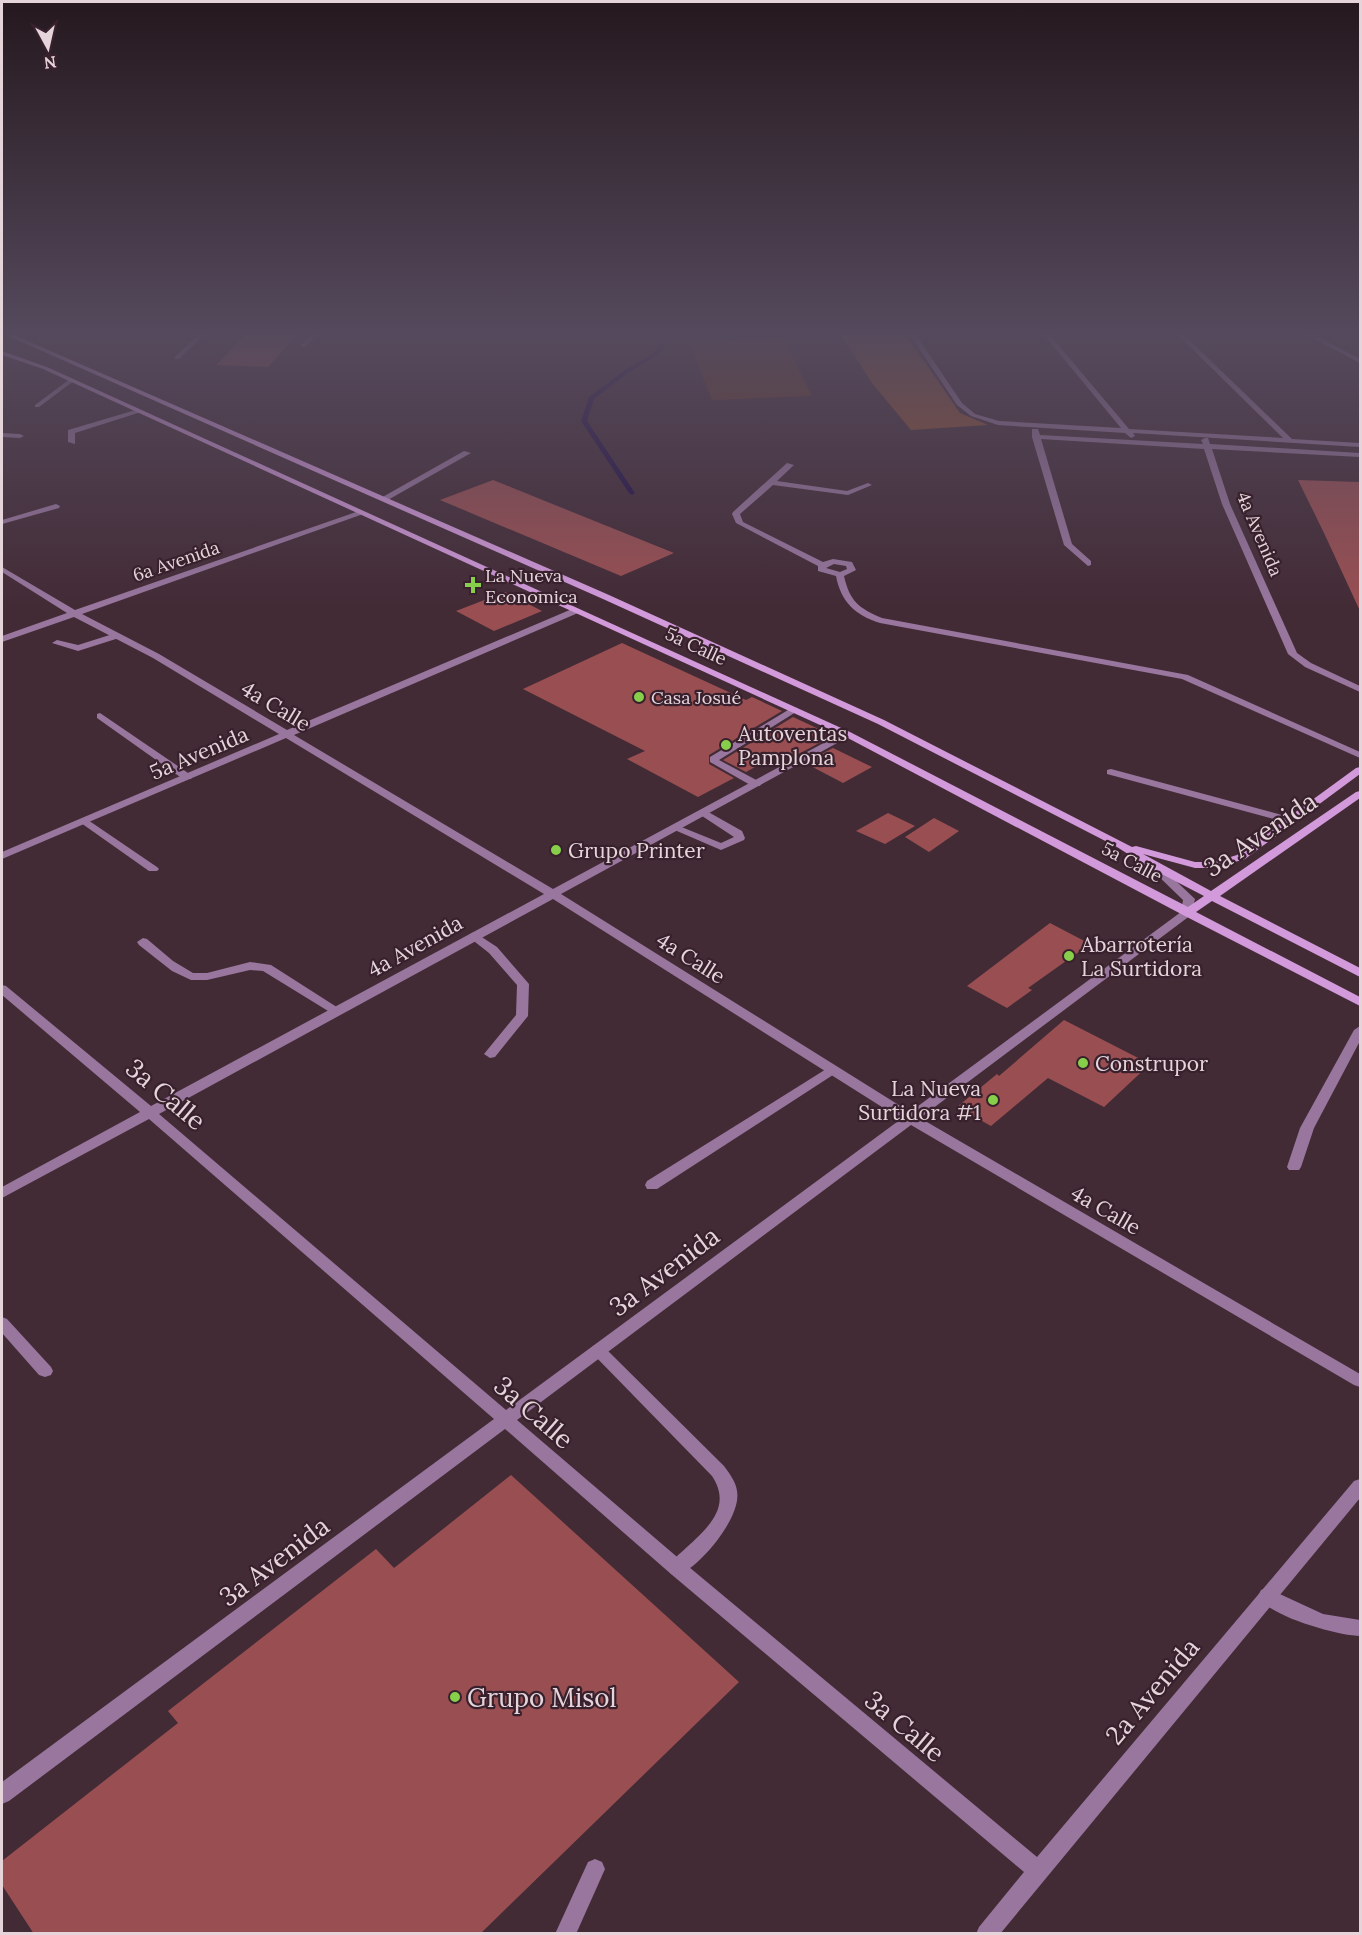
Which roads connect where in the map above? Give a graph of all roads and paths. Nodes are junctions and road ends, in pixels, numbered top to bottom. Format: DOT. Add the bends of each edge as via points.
graph roads {
  1 [pos="93,425"];
  2 [pos="170,425"];
  3 [pos="215,425"];
  4 [pos="1019,425"];
  5 [pos="1123,425"];
  6 [pos="1274,425"];
  7 [pos="1035,427"];
  8 [pos="1129,432"];
  9 [pos="2,435"];
  10 [pos="20,436"];
  11 [pos="1036,437"];
  12 [pos="1205,437"];
  13 [pos="1290,441"];
  14 [pos="72,442"];
  15 [pos="1134,443"];
  16 [pos="1360,445"];
  17 [pos="1206,447"];
  18 [pos="1300,452"];
  19 [pos="467,453"];
  20 [pos="1360,455"];
  21 [pos="790,465"];
  22 [pos="771,482"];
  23 [pos="868,485"];
  24 [pos="383,499"];
  25 [pos="56,506"];
  26 [pos="362,513"];
  27 [pos="2,522"];
  28 [pos="1088,563"];
  29 [pos="822,565"];
  30 [pos="2,568"];
  31 [pos="840,575"];
  32 [pos="576,611"];
  33 [pos="75,614"];
  34 [pos="116,636"];
  35 [pos="2,639"];
  36 [pos="57,643"];
  37 [pos="1360,688"];
  38 [pos="793,710"];
  39 [pos="100,716"];
  40 [pos="847,734"];
  41 [pos="285,735"];
  42 [pos="1360,755"];
  43 [pos="1360,770"];
  44 [pos="1111,772"];
  45 [pos="187,777"];
  46 [pos="756,784"];
  47 [pos="1360,794"];
  48 [pos="703,812"];
  49 [pos="1289,820"];
  50 [pos="85,821"];
  51 [pos="675,828"];
  52 [pos="1121,845"];
  53 [pos="2,856"];
  54 [pos="1154,866"];
  55 [pos="153,869"];
  56 [pos="553,894"];
  57 [pos="1212,896"];
  58 [pos="1187,913"];
  59 [pos="474,936"];
  60 [pos="143,942"];
  61 [pos="1360,973"];
  62 [pos="2,989"];
  63 [pos="1360,1002"];
  64 [pos="337,1011"];
  65 [pos="1360,1030"];
  66 [pos="490,1054"];
  67 [pos="831,1070"];
  68 [pos="150,1113"];
  69 [pos="910,1118"];
  70 [pos="1294,1167"];
  71 [pos="652,1185"];
  72 [pos="2,1193"];
  73 [pos="2,1323"];
  74 [pos="598,1350"];
  75 [pos="45,1371"];
  76 [pos="1360,1381"];
  77 [pos="504,1420"];
  78 [pos="1360,1486"];
  79 [pos="677,1568"];
  80 [pos="1267,1596"];
  81 [pos="1360,1628"];
  82 [pos="2,1794"];
  83 [pos="596,1869"];
  84 [pos="1036,1870"];
  85 [pos="565,1934"];
  86 [pos="986,1934"];
  1 -- 14 [label="street" via="71,432"];
  2 -- 26 [label="main road, 5a Calle"];
  3 -- 24 [label="main road, 5a Calle"];
  4 -- 7 [label="street"];
  5 -- 8 [label="street"];
  6 -- 13 [label="street"];
  7 -- 8 [label="street"];
  7 -- 11 [label="street"];
  8 -- 12 [label="street"];
  8 -- 15 [label="street"];
  9 -- 10 [label="street"];
  11 -- 15 [label="street"];
  11 -- 28 [label="street" via="1068,546"];
  12 -- 13 [label="street"];
  12 -- 17 [label="street, 4a Avenida"];
  13 -- 16 [label="street"];
  13 -- 18 [label="street"];
  15 -- 17 [label="street"];
  17 -- 18 [label="street"];
  17 -- 37 [label="street, 4a Avenida" via="1226,504 1293,654 1308,665"];
  18 -- 20 [label="street"];
  19 -- 24 [label="street"];
  21 -- 22 [label="street"];
  22 -- 23 [label="street" via="848,493"];
  22 -- 29 [label="street" via="736,514 740,523"];
  24 -- 52 [label="main road, 5a Calle" via="881,722"];
  25 -- 27 [label="street"];
  26 -- 32 [label="main road, 5a Calle"];
  26 -- 33 [label="street, 6a Avenida"];
  29 -- 31 [label="street" via="825,572"];
  29 -- 31 [label="street" via="833,561 852,567"];
  30 -- 33 [label="street, 4a Calle"];
  31 -- 42 [label="street" via="843,596 852,606 880,621 1185,677"];
  32 -- 38 [label="main road, 5a Calle"];
  32 -- 41 [label="street, 5a Avenida"];
  33 -- 34 [label="street, 4a Calle"];
  33 -- 35 [label="street, 6a Avenida"];
  34 -- 36 [label="street" via="78,648"];
  34 -- 41 [label="street, 4a Calle"];
  38 -- 40 [label="main road, 5a Calle"];
  38 -- 46 [label="street" via="714,759"];
  39 -- 45 [label="street"];
  40 -- 46 [label="street, 4a Avenida"];
  40 -- 58 [label="main road, 5a Calle"];
  41 -- 45 [label="street, 5a Avenida"];
  41 -- 56 [label="street, 4a Calle"];
  43 -- 49 [label="main road, 3a Avenida"];
  44 -- 49 [label="street"];
  45 -- 50 [label="street, 5a Avenida"];
  46 -- 48 [label="street, 4a Avenida"];
  47 -- 57 [label="main road, 3a Avenida"];
  48 -- 51 [label="street, 4a Avenida"];
  48 -- 51 [label="street" via="740,838 721,847"];
  49 -- 52 [label="main road, 3a Avenida" via="1241,857 1215,865 1195,865"];
  50 -- 53 [label="street, 5a Avenida"];
  50 -- 55 [label="street"];
  51 -- 56 [label="street, 4a Avenida"];
  52 -- 54 [label="main road, 5a Calle"];
  54 -- 57 [label="main road, 5a Calle"];
  54 -- 58 [label="street" via="1189,899"];
  56 -- 59 [label="street, 4a Avenida"];
  56 -- 67 [label="street, 4a Calle"];
  57 -- 58 [label="main road, 3a Avenida"];
  57 -- 61 [label="main road, 5a Calle"];
  58 -- 63 [label="main road, 5a Calle"];
  58 -- 69 [label="street, 3a Avenida"];
  59 -- 64 [label="street, 4a Avenida"];
  59 -- 66 [label="street" via="493,950 523,984 522,1016"];
  60 -- 64 [label="street" via="184,973 197,977 255,964 267,968"];
  62 -- 68 [label="street, 3a Calle"];
  64 -- 68 [label="street, 4a Avenida"];
  65 -- 70 [label="street" via="1307,1128"];
  67 -- 69 [label="street, 4a Calle"];
  67 -- 71 [label="street"];
  68 -- 72 [label="street, 4a Avenida"];
  68 -- 77 [label="street, 3a Calle"];
  69 -- 74 [label="street, 3a Avenida"];
  69 -- 76 [label="street, 4a Calle"];
  73 -- 75 [label="street"];
  74 -- 77 [label="street, 3a Avenida"];
  74 -- 79 [label="street" via="718,1471 729,1491 729,1507 709,1539"];
  77 -- 79 [label="street, 3a Calle"];
  77 -- 82 [label="street, 3a Avenida"];
  78 -- 80 [label="street, 2a Avenida"];
  79 -- 84 [label="street, 3a Calle"];
  80 -- 81 [label="street" via="1332,1626"];
  80 -- 84 [label="street, 2a Avenida"];
  83 -- 85 [label="street"];
  84 -- 86 [label="street, 2a Avenida"];
}
